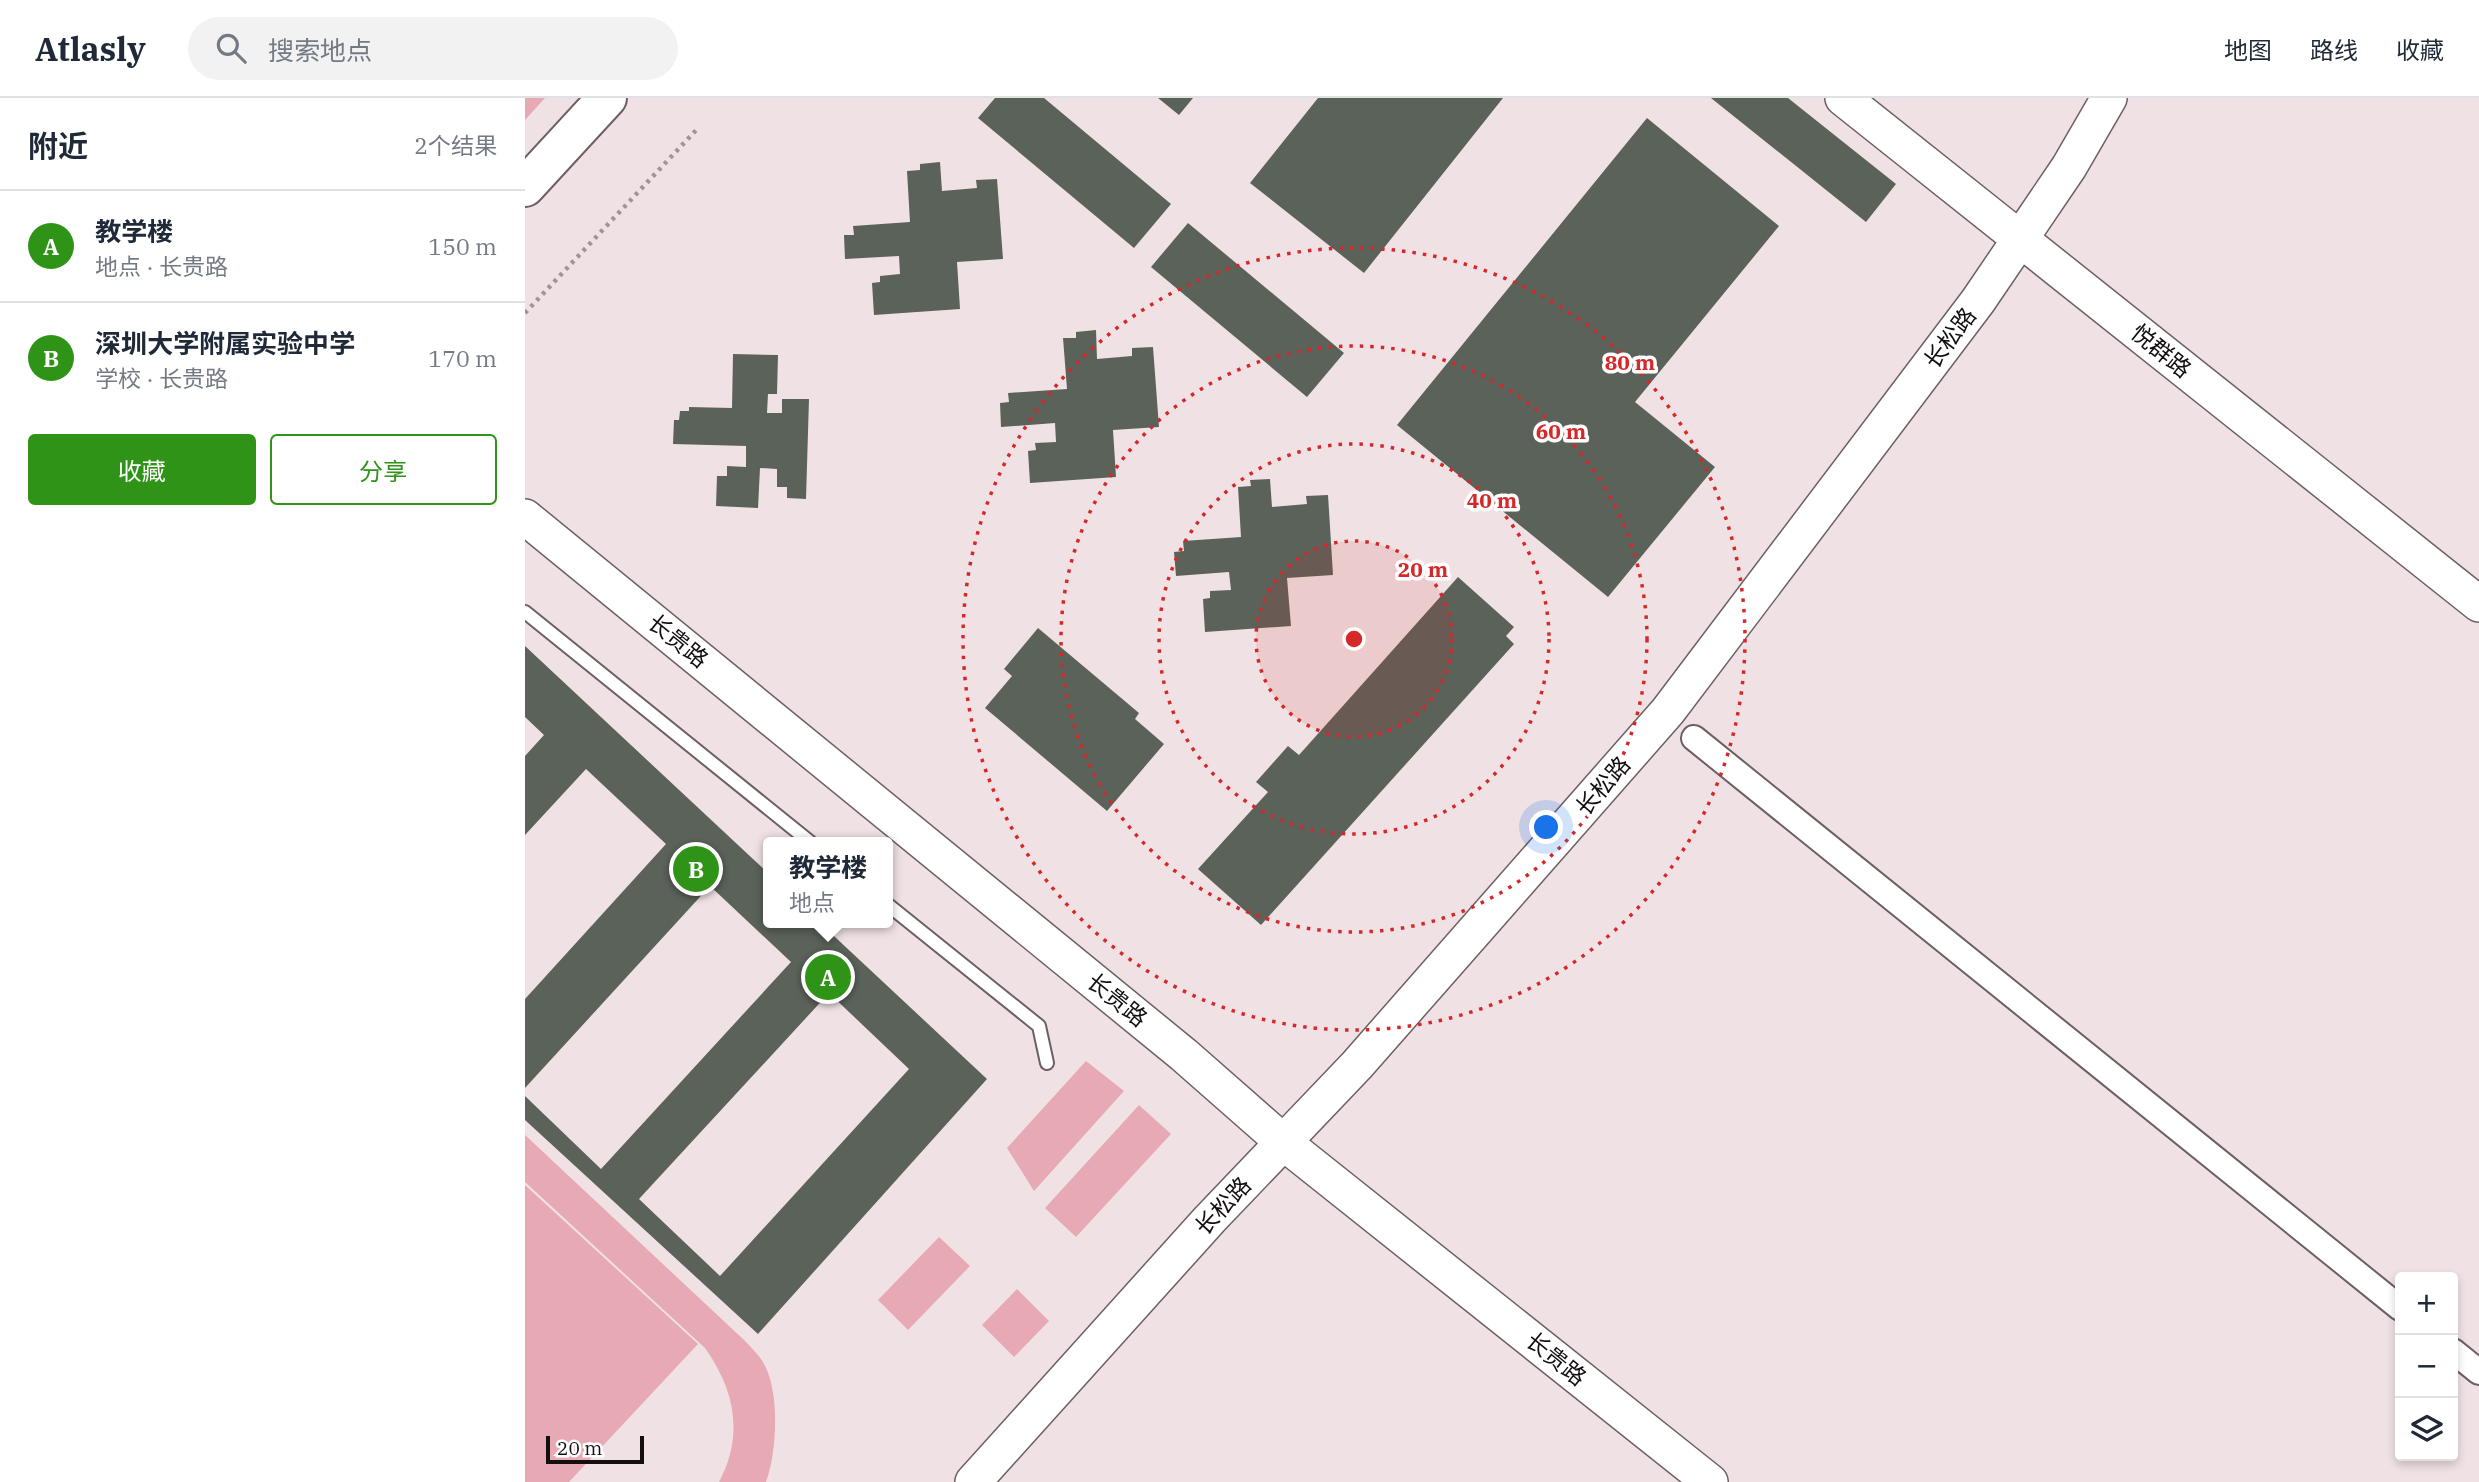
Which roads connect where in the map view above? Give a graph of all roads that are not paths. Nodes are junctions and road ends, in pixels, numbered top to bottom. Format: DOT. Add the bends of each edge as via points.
graph roads {
  1 [pos="607,98"];
  2 [pos="1843,98"];
  3 [pos="2109,98"];
  4 [pos="525,187"];
  5 [pos="2021,239"];
  6 [pos="525,517"];
  7 [pos="2479,604"];
  8 [pos="525,612"];
  9 [pos="1694,738"];
  10 [pos="804,837"];
  11 [pos="893,909"];
  12 [pos="1047,1063"];
  13 [pos="1283,1142"];
  14 [pos="2395,1304"];
  15 [pos="2458,1355"];
  16 [pos="2479,1372"];
  17 [pos="973,1482"];
  18 [pos="1710,1482"];
  1 -- 4 [label="main road"];
  2 -- 5 [label="street, 悦群路"];
  3 -- 5 [label="street, 长松路"];
  5 -- 7 [label="street, 悦群路"];
  5 -- 13 [label="street, 长松路" via="1668,711 1366,1055"];
  6 -- 13 [label="street, 长贵路" via="1184,1055"];
  8 -- 10 [label="lane"];
  9 -- 14 [label="street"];
  11 -- 12 [label="lane" via="1039,1026"];
  13 -- 17 [label="street, 长松路"];
  13 -- 18 [label="street, 长贵路"];
  15 -- 16 [label="street"];
}
